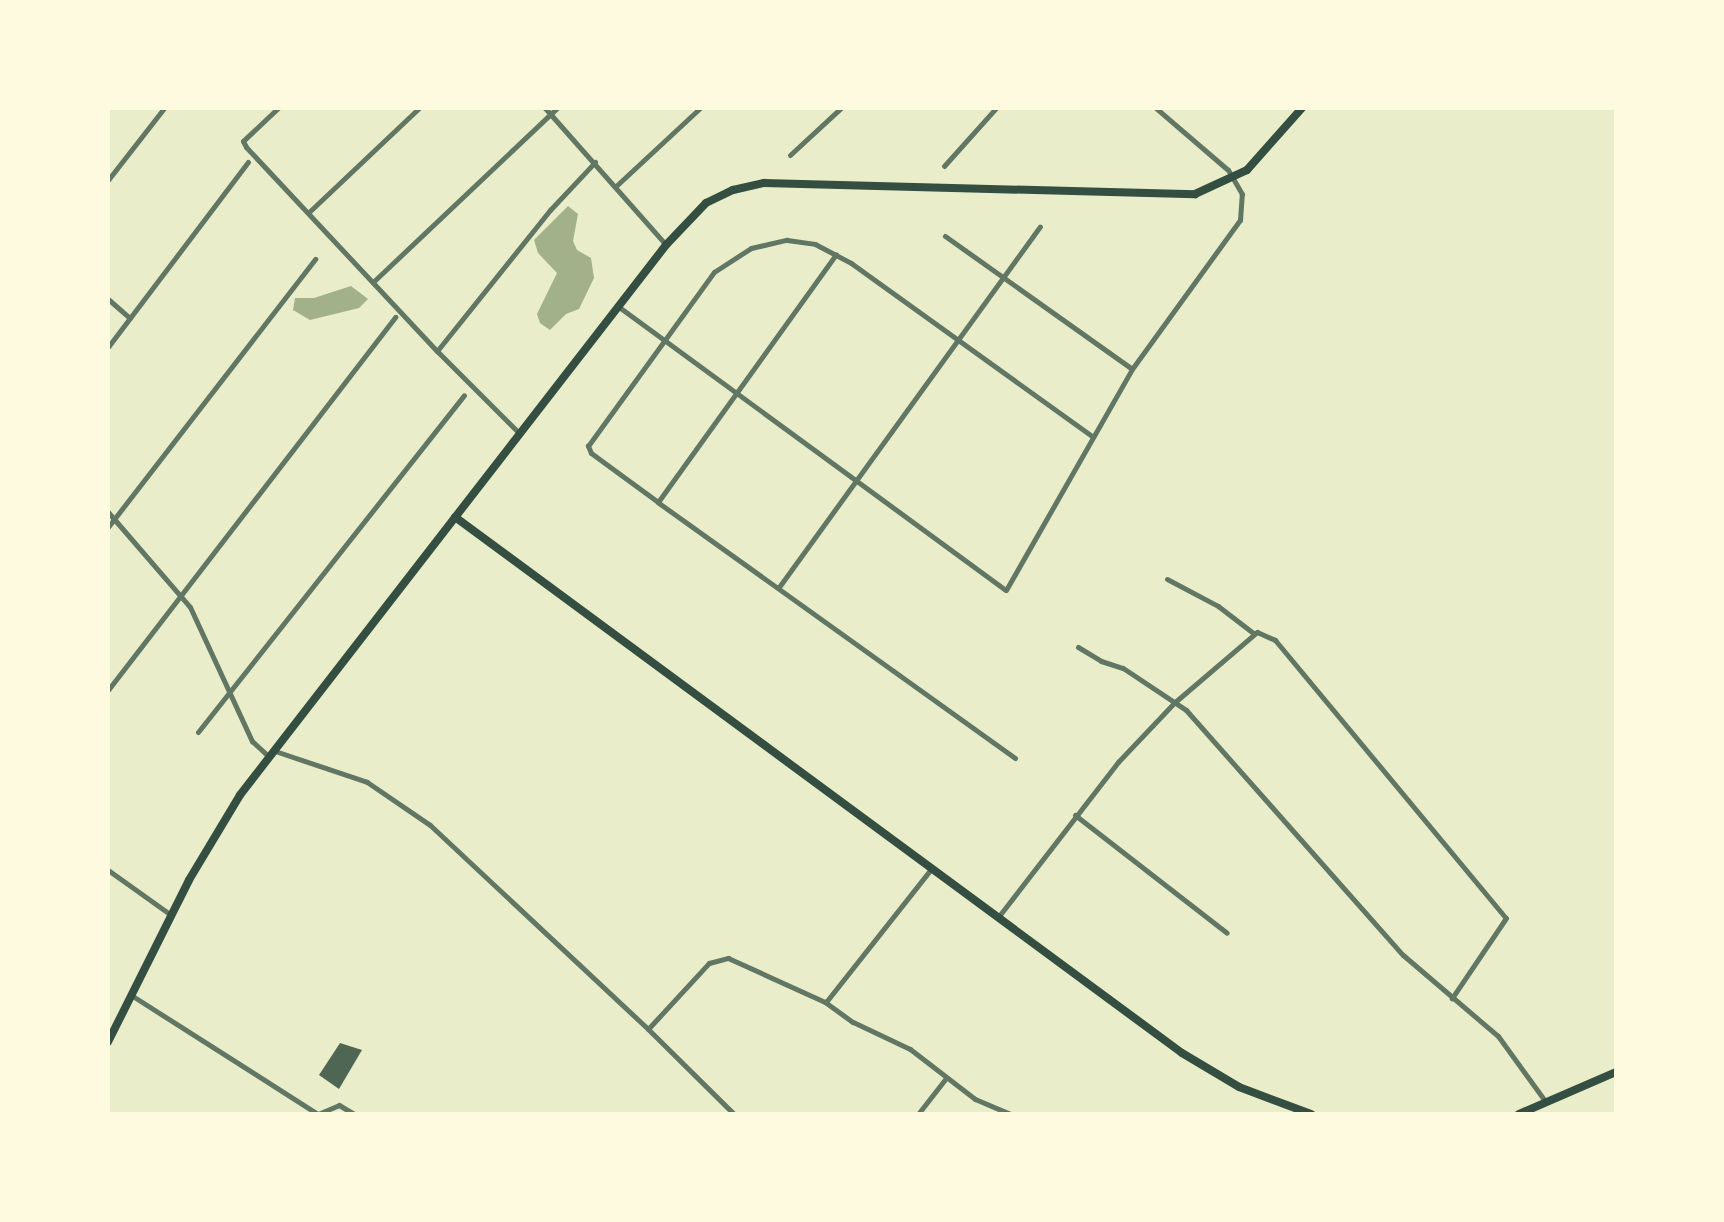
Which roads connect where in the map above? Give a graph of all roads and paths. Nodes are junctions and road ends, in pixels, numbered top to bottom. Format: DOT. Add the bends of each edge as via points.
graph roads {
  1 [pos="164,108"];
  2 [pos="278,108"];
  3 [pos="419,108"];
  4 [pos="557,108"];
  5 [pos="700,108"];
  6 [pos="841,108"];
  7 [pos="996,108"];
  8 [pos="1156,108"];
  9 [pos="1169,108"];
  10 [pos="1302,108"];
  11 [pos="548,110"];
  12 [pos="1164,115"];
  13 [pos="790,156"];
  14 [pos="248,162"];
  15 [pos="595,162"];
  16 [pos="944,166"];
  17 [pos="1234,178"];
  18 [pos="108,180"];
  19 [pos="616,186"];
  20 [pos="309,212"];
  21 [pos="1040,227"];
  22 [pos="945,236"];
  23 [pos="666,244"];
  24 [pos="836,254"];
  25 [pos="315,259"];
  26 [pos="1003,278"];
  27 [pos="373,282"];
  28 [pos="108,298"];
  29 [pos="618,307"];
  30 [pos="394,317"];
  31 [pos="130,318"];
  32 [pos="663,339"];
  33 [pos="958,340"];
  34 [pos="108,346"];
  35 [pos="438,351"];
  36 [pos="1132,370"];
  37 [pos="737,393"];
  38 [pos="464,395"];
  39 [pos="520,434"];
  40 [pos="1092,436"];
  41 [pos="856,480"];
  42 [pos="658,502"];
  43 [pos="108,512"];
  44 [pos="455,517"];
  45 [pos="113,519"];
  46 [pos="108,527"];
  47 [pos="1167,578"];
  48 [pos="778,587"];
  49 [pos="180,596"];
  50 [pos="1253,633"];
  51 [pos="1078,647"];
  52 [pos="108,690"];
  53 [pos="231,692"];
  54 [pos="1175,702"];
  55 [pos="198,732"];
  56 [pos="271,754"];
  57 [pos="1015,758"];
  58 [pos="1074,814"];
  59 [pos="933,867"];
  60 [pos="108,870"];
  61 [pos="171,915"];
  62 [pos="999,916"];
  63 [pos="1227,933"];
  64 [pos="131,995"];
  65 [pos="1452,998"];
  66 [pos="825,1002"];
  67 [pos="648,1029"];
  68 [pos="108,1042"];
  69 [pos="1616,1072"];
  70 [pos="946,1078"];
  71 [pos="1545,1101"];
  72 [pos="318,1114"];
  73 [pos="354,1114"];
  74 [pos="383,1114"];
  75 [pos="399,1114"];
  76 [pos="734,1114"];
  77 [pos="918,1114"];
  78 [pos="1010,1114"];
  79 [pos="1311,1114"];
  80 [pos="1519,1114"];
  1 -- 18 [label="street"];
  2 -- 20 [label="street" via="243,141"];
  3 -- 20 [label="street"];
  4 -- 11 [label="street"];
  5 -- 19 [label="street"];
  6 -- 13 [label="street"];
  7 -- 16 [label="street"];
  8 -- 12 [label="street"];
  9 -- 12 [label="street"];
  10 -- 17 [label="main road"];
  11 -- 15 [label="street"];
  11 -- 27 [label="street"];
  12 -- 17 [label="street"];
  14 -- 31 [label="street"];
  15 -- 19 [label="street"];
  15 -- 35 [label="street"];
  17 -- 23 [label="main road" via="1180,196 764,183 706,203"];
  17 -- 36 [label="street" via="1242,194 1240,220"];
  19 -- 23 [label="street"];
  20 -- 27 [label="street"];
  21 -- 26 [label="street"];
  22 -- 26 [label="street"];
  23 -- 29 [label="main road"];
  24 -- 32 [label="street" via="786,240 751,248 714,272"];
  24 -- 33 [label="street"];
  24 -- 37 [label="street"];
  25 -- 45 [label="street"];
  26 -- 33 [label="street"];
  26 -- 36 [label="street"];
  27 -- 35 [label="street"];
  28 -- 31 [label="street"];
  29 -- 32 [label="street"];
  29 -- 39 [label="main road"];
  30 -- 49 [label="street"];
  31 -- 34 [label="street"];
  32 -- 37 [label="street"];
  32 -- 42 [label="street" via="588,446"];
  33 -- 40 [label="street"];
  33 -- 41 [label="street"];
  35 -- 39 [label="street"];
  36 -- 40 [label="street"];
  37 -- 41 [label="street"];
  37 -- 42 [label="street"];
  38 -- 53 [label="street"];
  39 -- 44 [label="main road"];
  40 -- 41 [label="street" via="1006,590"];
  41 -- 48 [label="street"];
  42 -- 48 [label="street"];
  43 -- 45 [label="street"];
  44 -- 56 [label="main road"];
  44 -- 59 [label="main road"];
  45 -- 46 [label="street"];
  45 -- 49 [label="street"];
  47 -- 50 [label="street"];
  48 -- 57 [label="street"];
  49 -- 52 [label="street"];
  49 -- 53 [label="street"];
  50 -- 54 [label="street"];
  50 -- 65 [label="street" via="1275,640 1506,918"];
  51 -- 54 [label="street"];
  53 -- 55 [label="street"];
  53 -- 56 [label="street" via="252,741"];
  54 -- 58 [label="street"];
  54 -- 65 [label="street" via="1403,955"];
  56 -- 61 [label="main road" via="216,831"];
  56 -- 67 [label="street" via="367,782 430,825"];
  58 -- 62 [label="street"];
  58 -- 63 [label="street"];
  59 -- 62 [label="main road"];
  59 -- 66 [label="street"];
  60 -- 61 [label="street"];
  61 -- 64 [label="main road"];
  62 -- 79 [label="main road" via="1202,1066"];
  64 -- 68 [label="main road"];
  64 -- 72 [label="street"];
  65 -- 71 [label="street" via="1498,1036"];
  66 -- 67 [label="street" via="742,962 718,959"];
  66 -- 70 [label="street" via="910,1049"];
  67 -- 76 [label="street"];
  69 -- 71 [label="main road"];
  70 -- 77 [label="street"];
  70 -- 78 [label="street"];
  71 -- 80 [label="main road"];
  72 -- 73 [label="street" via="339,1104"];
  74 -- 75 [label="street"];
}
